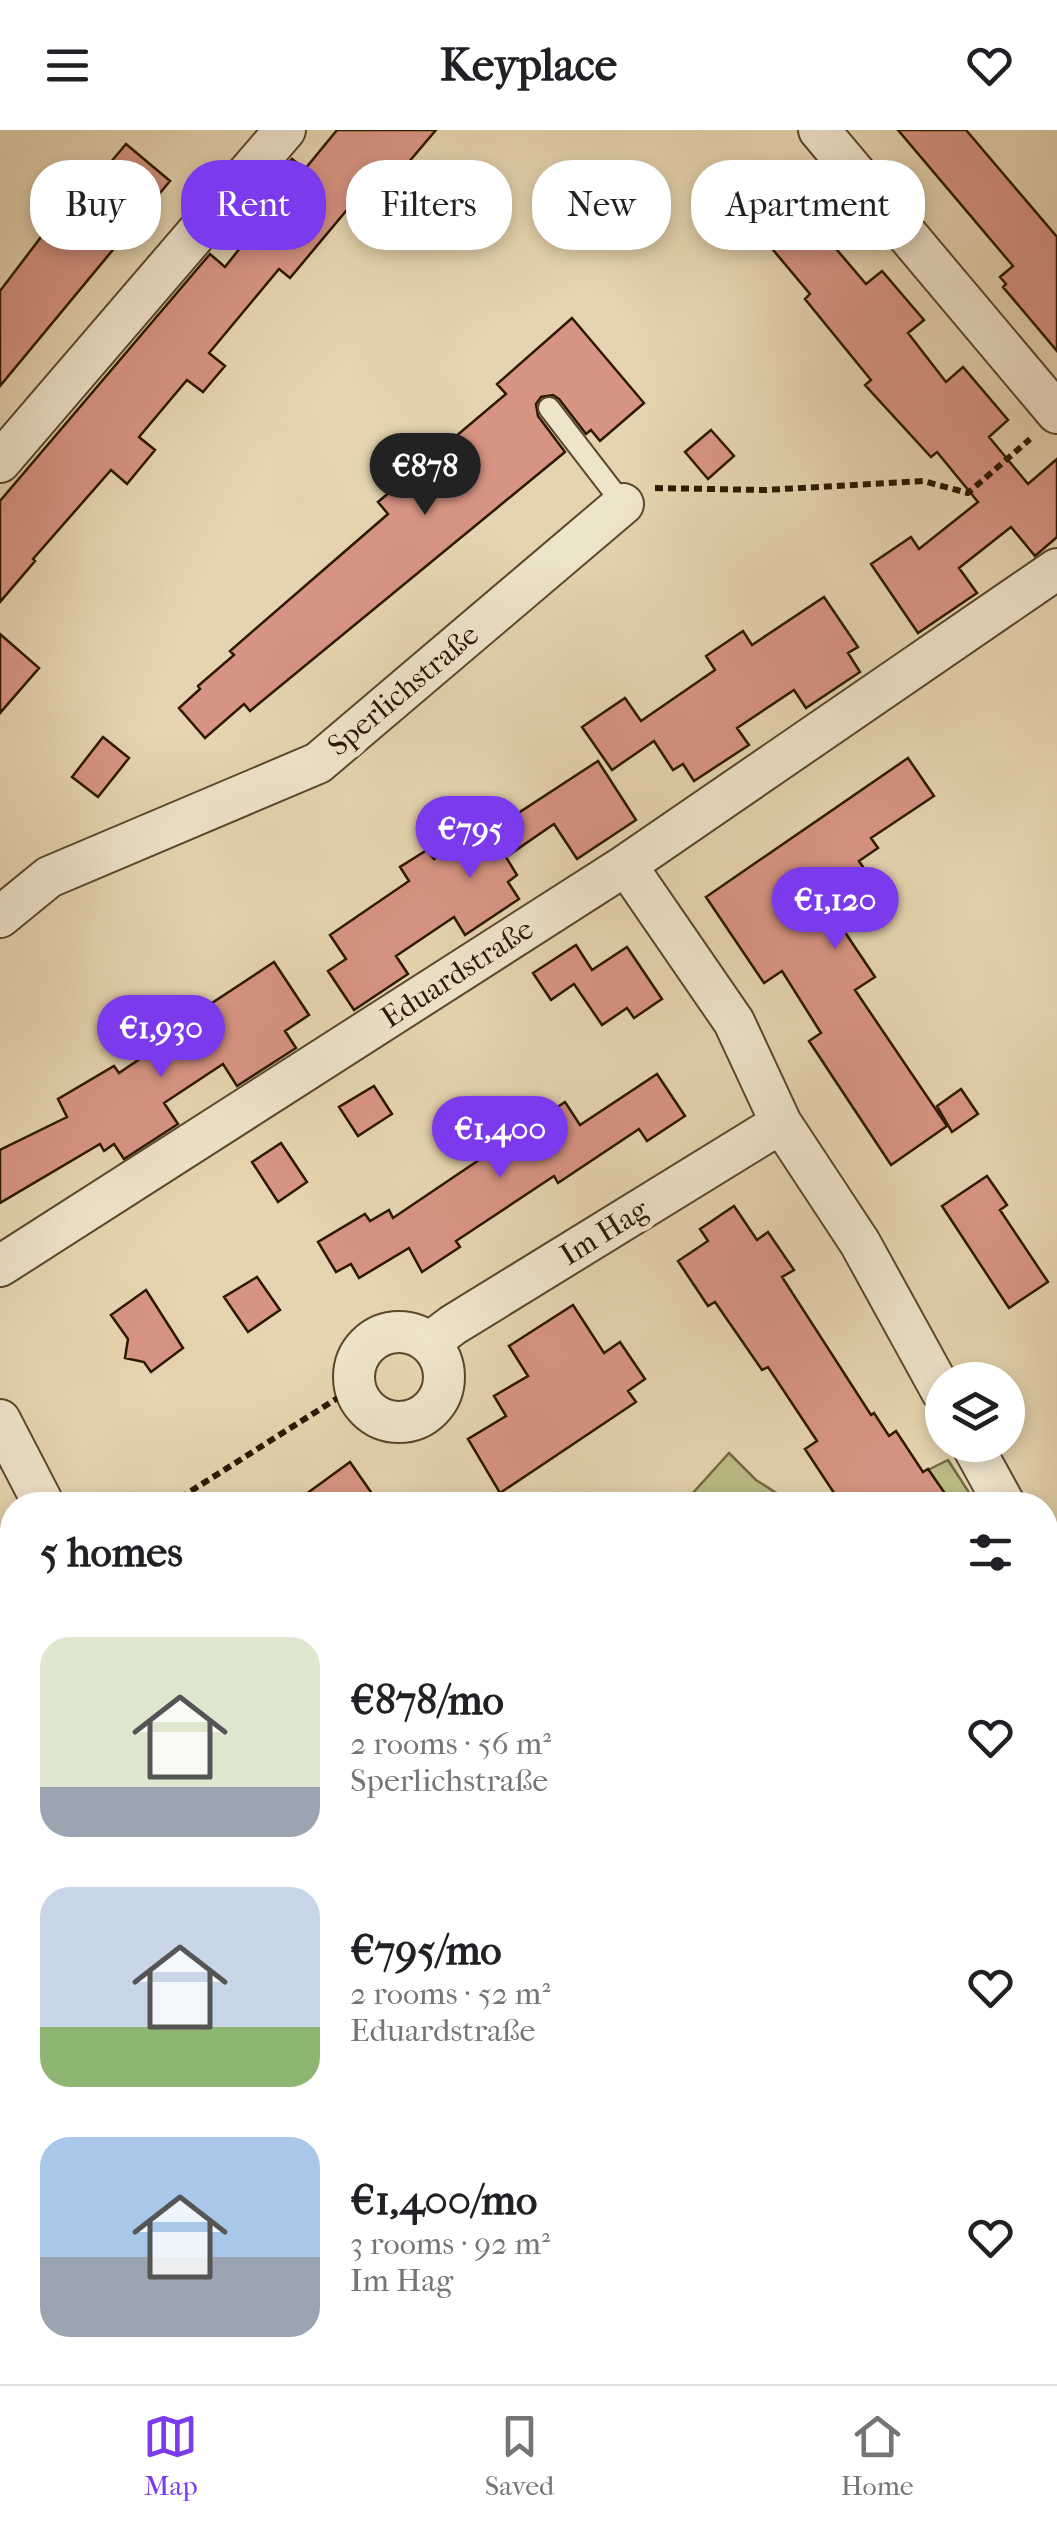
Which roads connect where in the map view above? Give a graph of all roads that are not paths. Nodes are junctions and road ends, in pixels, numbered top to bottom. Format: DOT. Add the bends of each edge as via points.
graph roads {
  1 [pos="285,130"];
  2 [pos="819,130"];
  3 [pos="549,408"];
  4 [pos="1050,420"];
  5 [pos="0,462"];
  6 [pos="623,504"];
  7 [pos="1057,569"];
  8 [pos="626,865"];
  9 [pos="0,917"];
  10 [pos="782,1123"];
  11 [pos="0,1266"];
  12 [pos="429,1343"];
  13 [pos="926,1362"];
  14 [pos="0,1420"];
  15 [pos="981,1462"];
  16 [pos="37,1492"];
  17 [pos="998,1492"];
  1 -- 5 [label="street"];
  2 -- 4 [label="street"];
  3 -- 6 [label="lane"];
  6 -- 9 [label="street, Sperlichstraße" via="318,763 49,877"];
  7 -- 8 [label="street, Eduardstraße"];
  8 -- 10 [label="street" via="734,1022"];
  8 -- 11 [label="street, Eduardstraße"];
  10 -- 12 [label="street, Im Hag"];
  10 -- 13 [label="street" via="860,1242"];
  12 -- 12 [label="street" via="444,1369 438,1399 428,1411 415,1419 384,1420 360,1401 357,1359 376,1338 403,1332"];
  14 -- 16 [label="street"];
  15 -- 17 [label="street"];
}
